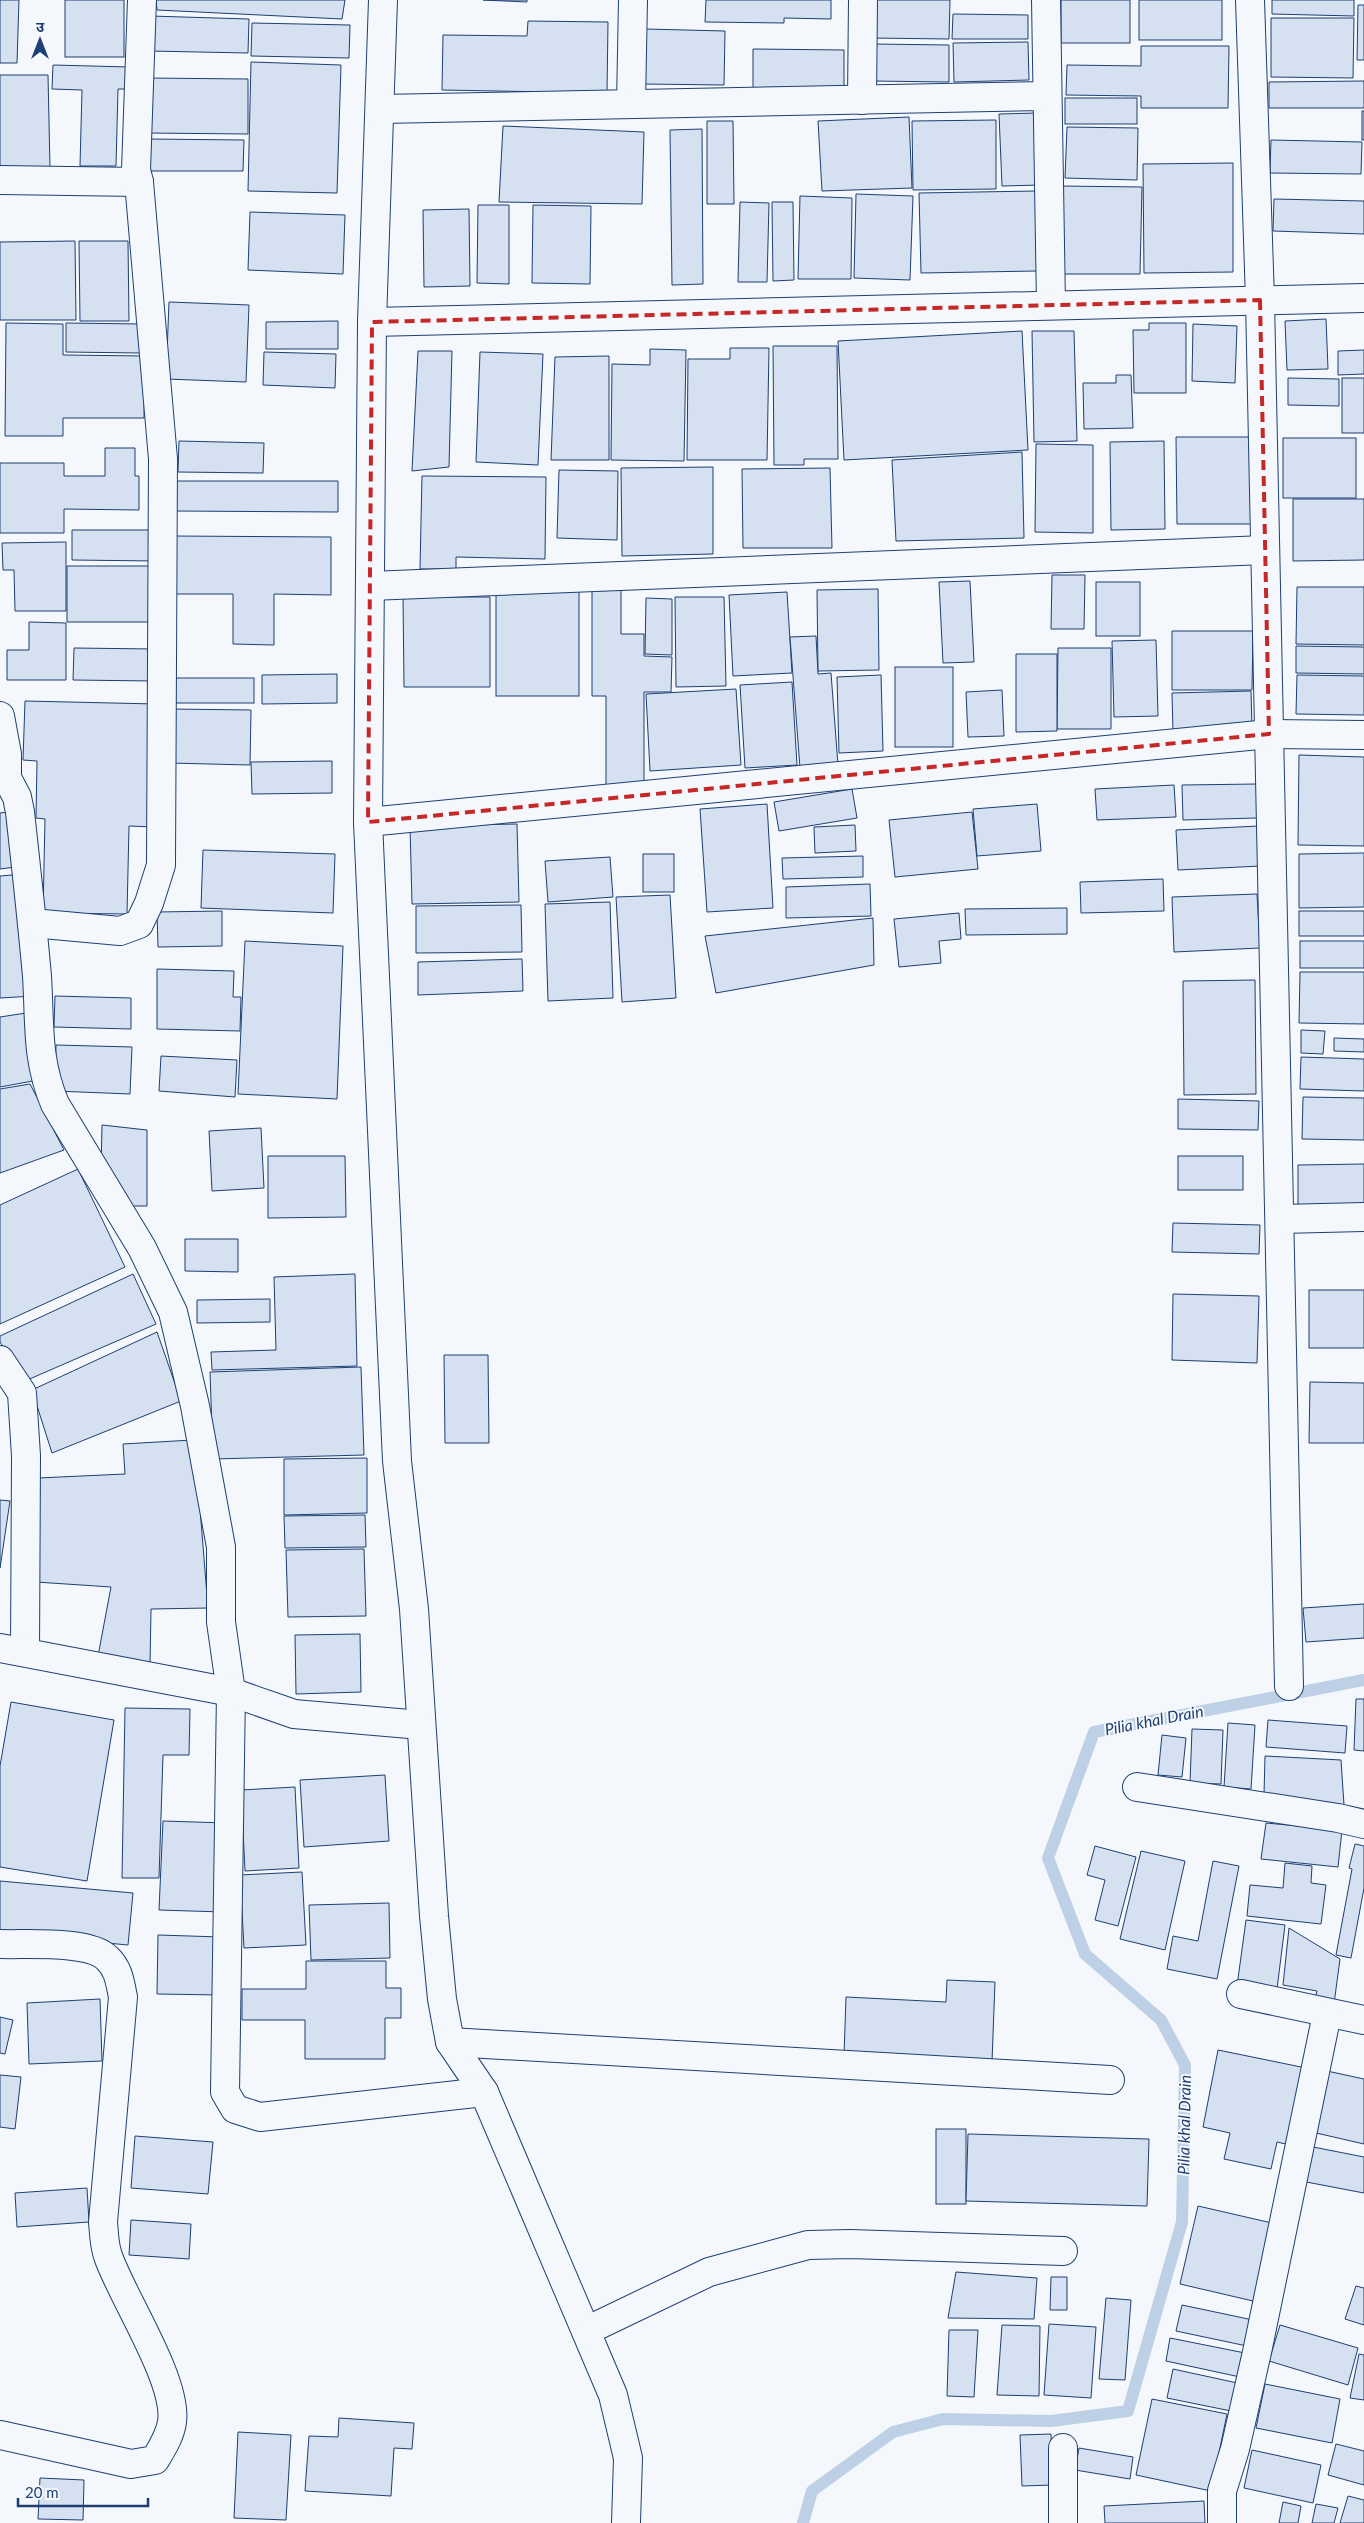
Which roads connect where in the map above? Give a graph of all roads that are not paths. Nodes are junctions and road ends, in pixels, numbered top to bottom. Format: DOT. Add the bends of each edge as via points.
graph roads {
  1 [pos="142,0"];
  2 [pos="383,0"];
  3 [pos="633,0"];
  4 [pos="863,0"];
  5 [pos="1046,0"];
  6 [pos="1250,0"];
  7 [pos="1047,96"];
  8 [pos="862,100"];
  9 [pos="631,104"];
  10 [pos="380,109"];
  11 [pos="0,180"];
  12 [pos="139,182"];
  13 [pos="1364,298"];
  14 [pos="1260,300"];
  15 [pos="1050,305"];
  16 [pos="372,322"];
  17 [pos="1265,550"];
  18 [pos="370,586"];
  19 [pos="0,716"];
  20 [pos="1269,734"];
  21 [pos="1364,735"];
  22 [pos="368,822"];
  23 [pos="32,923"];
  24 [pos="1364,1217"];
  25 [pos="1280,1219"];
  26 [pos="0,1360"];
  27 [pos="11,1393"];
  28 [pos="12,1650"];
  29 [pos="1289,1686"];
  30 [pos="231,1692"];
  31 [pos="421,1725"];
  32 [pos="1137,1787"];
  33 [pos="1364,1824"];
  34 [pos="0,1944"];
  35 [pos="1241,1994"];
  36 [pos="1327,2014"];
  37 [pos="1364,2020"];
  38 [pos="450,2042"];
  39 [pos="1110,2080"];
  40 [pos="484,2092"];
  41 [pos="1063,2251"];
  42 [pos="586,2331"];
  43 [pos="0,2435"];
  44 [pos="1063,2448"];
  45 [pos="626,2523"];
  46 [pos="1063,2523"];
  47 [pos="1222,2523"];
  1 -- 12 [label="street" via="136,170"];
  2 -- 10 [label="street"];
  3 -- 9 [label="street"];
  4 -- 8 [label="street"];
  5 -- 7 [label="street"];
  6 -- 14 [label="street"];
  7 -- 8 [label="street"];
  7 -- 15 [label="street"];
  8 -- 9 [label="street"];
  9 -- 10 [label="street"];
  10 -- 16 [label="street"];
  11 -- 12 [label="street"];
  12 -- 23 [label="street" via="163,459 161,865 138,924 120,931"];
  13 -- 14 [label="street"];
  14 -- 15 [label="street"];
  14 -- 17 [label="street"];
  15 -- 16 [label="street"];
  16 -- 18 [label="street"];
  17 -- 18 [label="street"];
  17 -- 20 [label="street"];
  18 -- 22 [label="street"];
  19 -- 23 [label="street" via="7,754 7,778 18,797"];
  20 -- 21 [label="street"];
  20 -- 22 [label="street"];
  20 -- 25 [label="street"];
  22 -- 31 [label="street" via="398,1461 414,1609"];
  23 -- 30 [label="street" via="38,1032 45,1080 55,1104 142,1248 173,1312 195,1406 221,1546 221,1622"];
  24 -- 25 [label="street"];
  25 -- 29 [label="street"];
  26 -- 27 [label="street"];
  27 -- 28 [label="street" via="26,1456"];
  28 -- 30 [label="street"];
  30 -- 31 [label="street" via="294,1714"];
  30 -- 40 [label="street" via="224,2072 225,2092 235,2109 260,2117"];
  31 -- 38 [label="street" via="434,1916 442,2000"];
  32 -- 33 [label="street"];
  34 -- 43 [label="street" via="84,1948 107,1958 118,1974 123,1997 103,2222 107,2255 165,2380 172,2412 166,2442 155,2460 130,2464"];
  35 -- 36 [label="street"];
  36 -- 37 [label="street"];
  36 -- 47 [label="street" via="1257,2352 1222,2491"];
  38 -- 39 [label="street"];
  38 -- 40 [label="street"];
  40 -- 42 [label="street"];
  41 -- 42 [label="street" via="808,2245 709,2272"];
  42 -- 45 [label="street" via="613,2395 628,2458"];
  44 -- 46 [label="street"];
}
